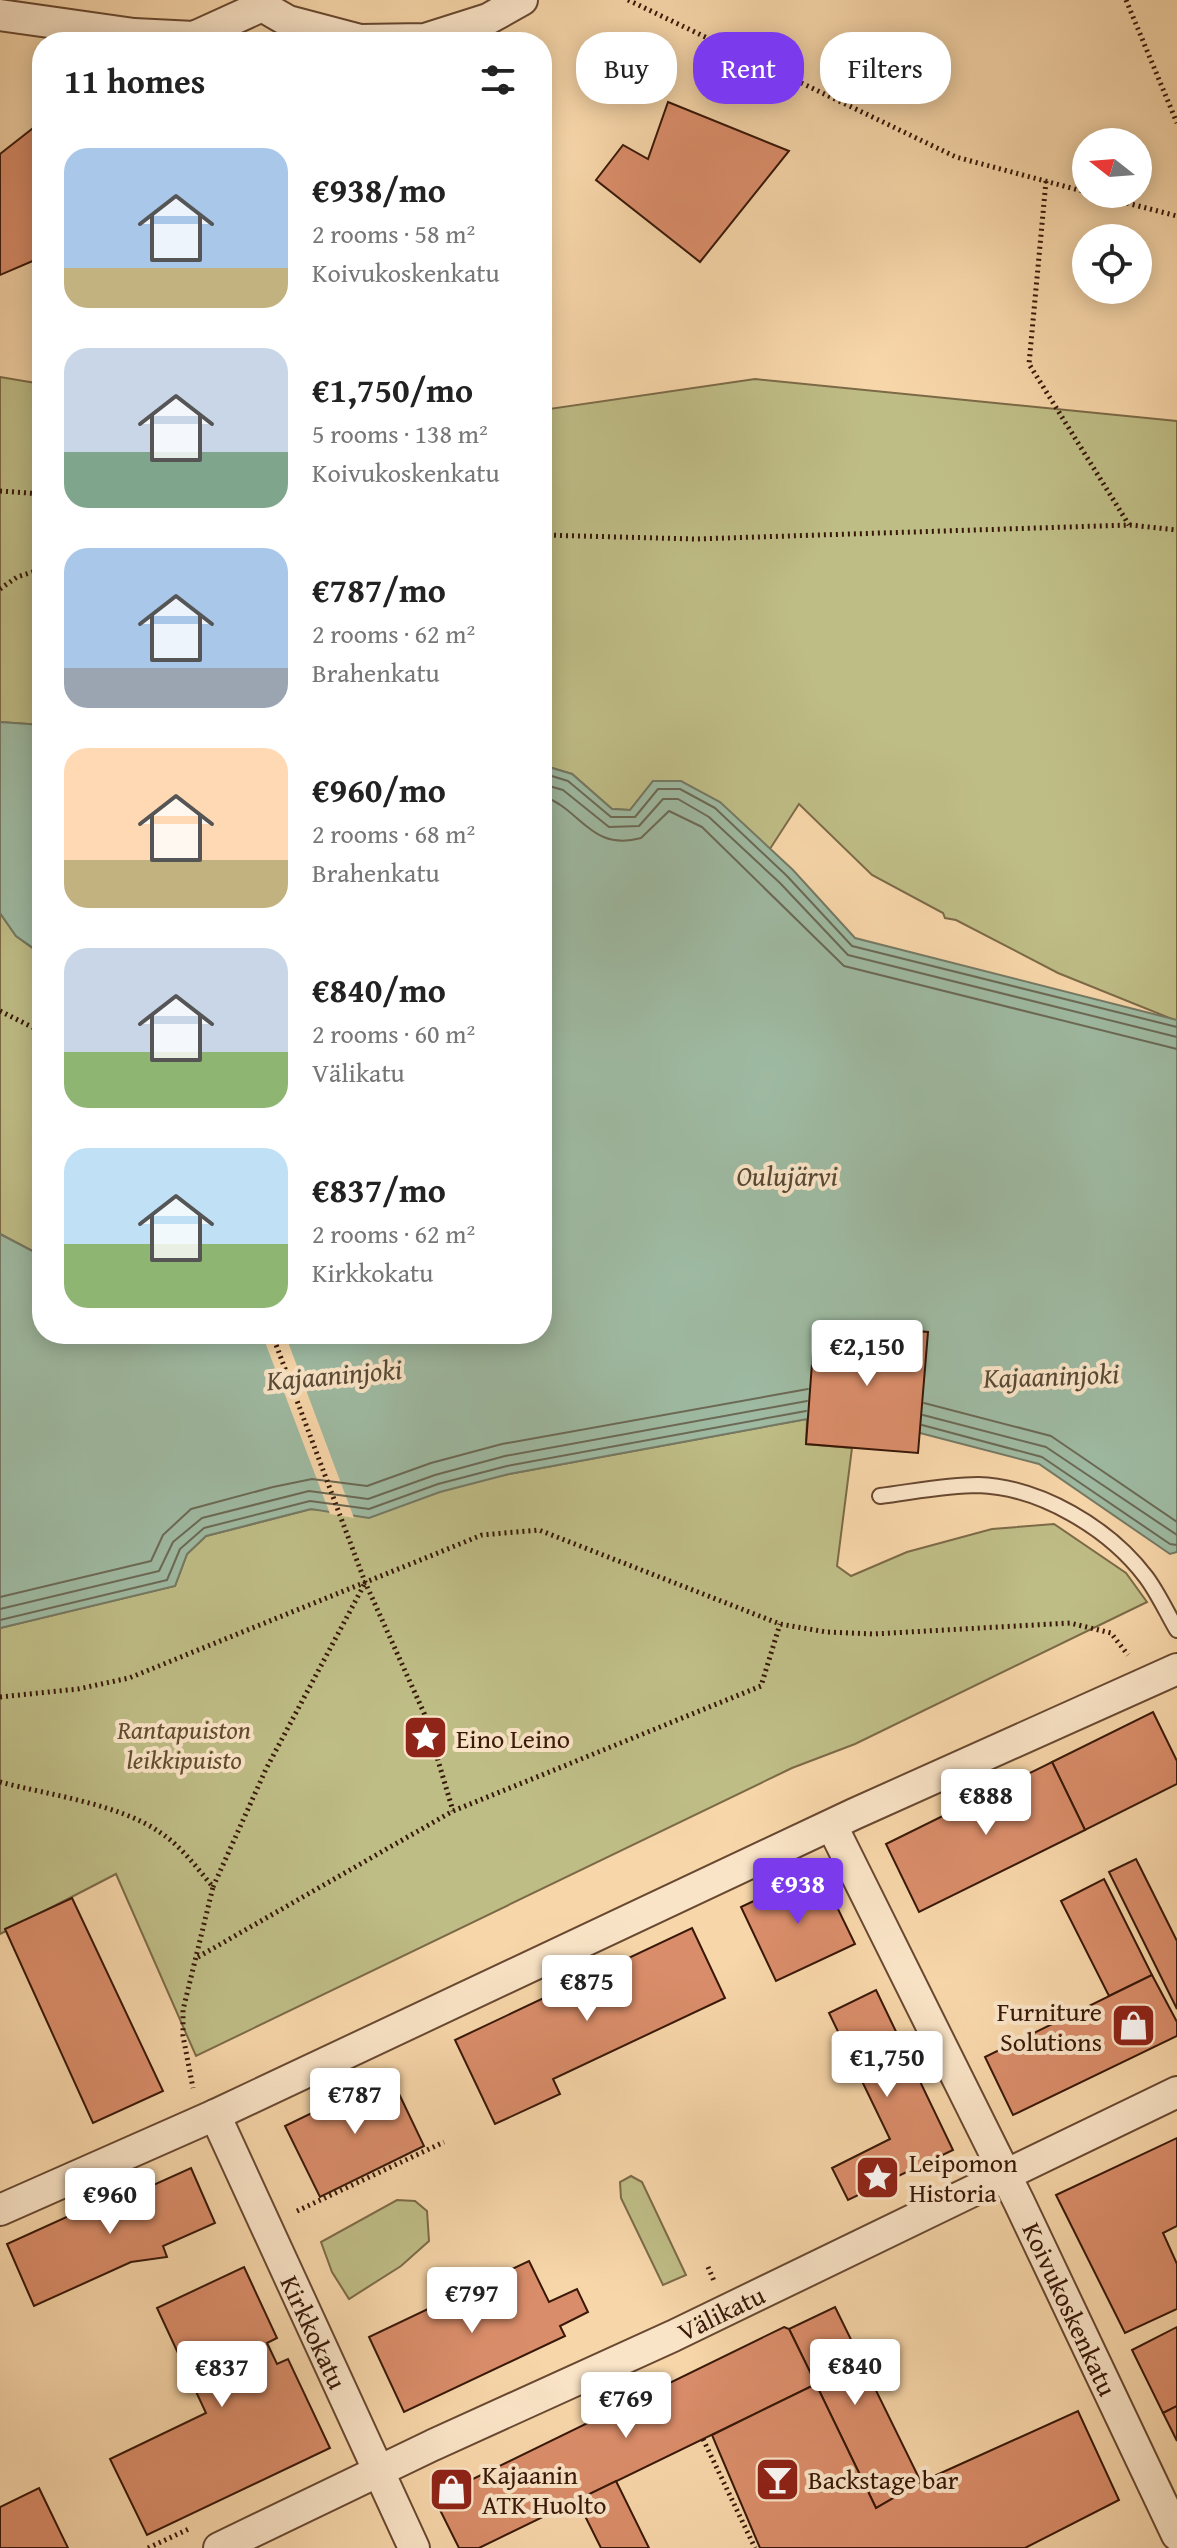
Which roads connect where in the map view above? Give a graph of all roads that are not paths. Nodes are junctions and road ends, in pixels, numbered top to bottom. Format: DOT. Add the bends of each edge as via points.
graph roads {
  1 [pos="522,0"];
  2 [pos="262,3"];
  3 [pos="0,15"];
  4 [pos="120,32"];
  5 [pos="204,32"];
  6 [pos="330,32"];
  7 [pos="447,32"];
  8 [pos="880,1496"];
  9 [pos="1177,1630"];
  10 [pos="1177,1669"];
  11 [pos="832,1826"];
  12 [pos="1177,2092"];
  13 [pos="215,2115"];
  14 [pos="1003,2174"];
  15 [pos="2,2205"];
  16 [pos="379,2472"];
  17 [pos="1177,2536"];
  18 [pos="219,2548"];
  19 [pos="414,2548"];
  20 [pos="1154,2548"];
  1 -- 7 [label="street" via="488,19"];
  2 -- 5 [label="street"];
  2 -- 6 [label="street" via="288,21"];
  3 -- 4 [label="street"];
  8 -- 9 [label="lane" via="979,1485 1025,1494 1068,1512 1116,1546 1146,1577"];
  10 -- 11 [label="street"];
  11 -- 13 [label="street"];
  11 -- 14 [label="street, Koivukoskenkatu"];
  12 -- 14 [label="street, Välikatu"];
  13 -- 15 [label="street"];
  13 -- 16 [label="street, Kirkkokatu"];
  14 -- 16 [label="street, Välikatu"];
  14 -- 17 [label="street, Koivukoskenkatu"];
  16 -- 18 [label="street, Välikatu"];
  16 -- 19 [label="street, Kirkkokatu"];
  17 -- 20 [label="street"];
}
